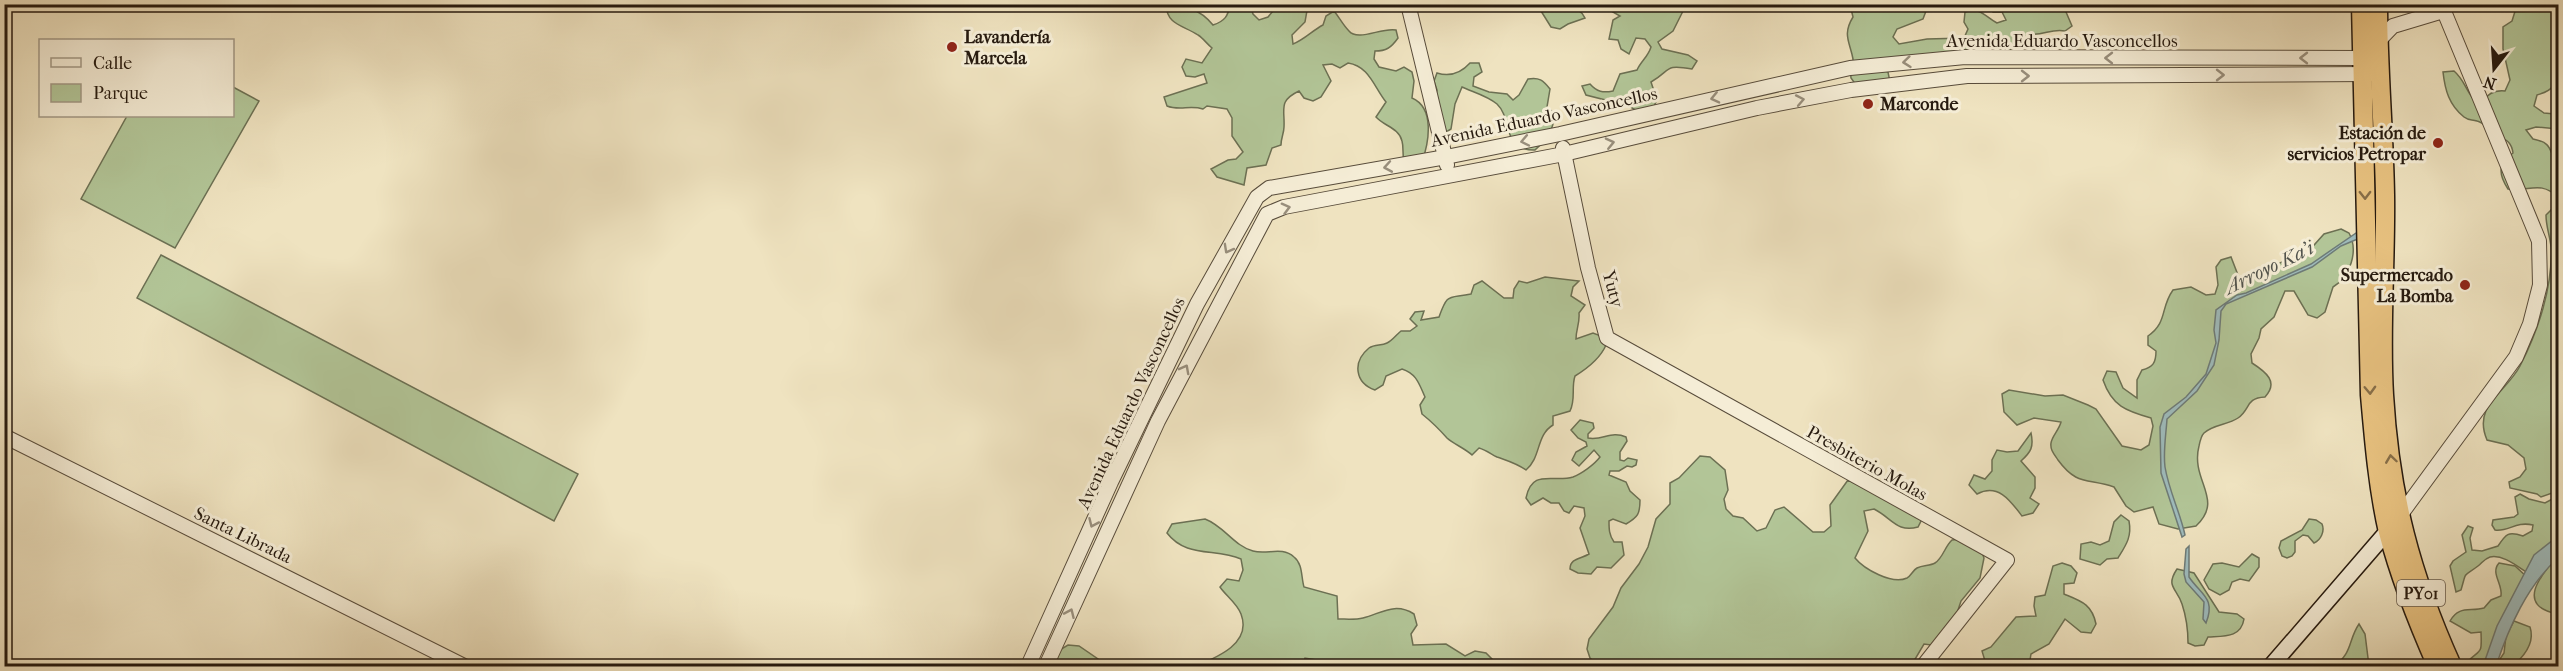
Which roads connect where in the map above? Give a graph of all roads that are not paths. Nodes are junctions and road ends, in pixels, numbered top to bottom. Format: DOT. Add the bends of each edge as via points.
graph roads {
  1 [pos="1408,4"];
  2 [pos="2361,4"];
  3 [pos="2378,4"];
  4 [pos="2442,8"];
  5 [pos="2378,41"];
  6 [pos="2368,69"];
  7 [pos="1560,134"];
  8 [pos="1564,154"];
  9 [pos="1446,157"];
  10 [pos="1449,176"];
  11 [pos="1711,395"];
  12 [pos="4,436"];
  13 [pos="2394,524"];
  14 [pos="464,666"];
  15 [pos="1028,666"];
  16 [pos="1046,666"];
  17 [pos="1923,666"];
  18 [pos="2271,666"];
  19 [pos="2437,666"];
  20 [pos="2452,666"];
  1 -- 9 [label="street"];
  2 -- 6 [label="highway, PY01"];
  3 -- 5 [label="highway, PY01"];
  4 -- 5 [label="street" via="2393,27"];
  4 -- 13 [label="street" via="2539,241 2540,285 2516,357"];
  5 -- 6 [label="highway, PY01"];
  6 -- 7 [label="street, Avenida Eduardo Vasconcellos, one-way" via="1965,57 1850,68"];
  8 -- 6 [label="street, Avenida Eduardo Vasconcellos, one-way" via="1757,108 1851,90 1967,76"];
  6 -- 13 [label="highway, PY01" via="2370,395 2376,455"];
  7 -- 8 [label="street, Yuty"];
  7 -- 9 [label="street, Avenida Eduardo Vasconcellos, one-way"];
  8 -- 10 [label="street, Avenida Eduardo Vasconcellos"];
  8 -- 11 [label="street, Yuty" via="1607,338"];
  9 -- 10 [label="street"];
  9 -- 15 [label="street, Avenida Eduardo Vasconcellos, one-way" via="1269,188 1257,197 1183,334"];
  16 -- 10 [label="street, Avenida Eduardo Vasconcellos, one-way" via="1158,421 1267,214 1284,207"];
  11 -- 17 [label="street, Presbiterio Molas" via="2007,560"];
  12 -- 14 [label="street, Santa Librada"];
  13 -- 18 [label="main road"];
  13 -- 19 [label="highway, PY01" via="2422,631"];
  13 -- 20 [label="highway, PY01"];
}
